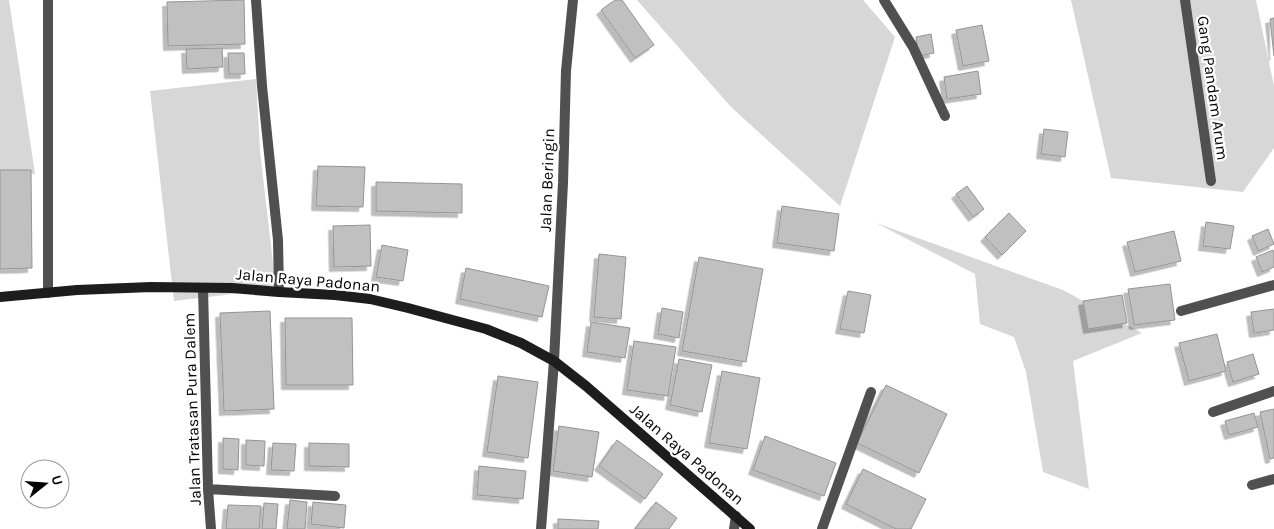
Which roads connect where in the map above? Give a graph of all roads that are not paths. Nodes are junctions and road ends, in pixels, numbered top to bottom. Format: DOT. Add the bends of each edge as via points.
graph roads {
  1 [pos="48,0"];
  2 [pos="256,0"];
  3 [pos="573,0"];
  4 [pos="884,0"];
  5 [pos="1185,0"];
  6 [pos="945,116"];
  7 [pos="1211,180"];
  8 [pos="1274,285"];
  9 [pos="204,288"];
  10 [pos="279,292"];
  11 [pos="48,293"];
  12 [pos="0,297"];
  13 [pos="1181,311"];
  14 [pos="554,361"];
  15 [pos="1274,391"];
  16 [pos="871,392"];
  17 [pos="1212,412"];
  18 [pos="1274,479"];
  19 [pos="1252,485"];
  20 [pos="208,489"];
  21 [pos="335,496"];
  22 [pos="736,516"];
  23 [pos="211,529"];
  24 [pos="541,529"];
  25 [pos="734,529"];
  26 [pos="750,529"];
  27 [pos="822,529"];
  1 -- 11 [label="street"];
  2 -- 10 [label="street" via="278,240"];
  3 -- 14 [label="street, Jalan Beringin" via="566,71"];
  4 -- 6 [label="street" via="913,47"];
  5 -- 7 [label="street, Gang Pandam Arum"];
  8 -- 13 [label="street"];
  9 -- 10 [label="main road, Jalan Raya Padonan"];
  9 -- 11 [label="main road, Jalan Raya Padonan"];
  9 -- 20 [label="street, Jalan Tratasan Pura Dalem"];
  10 -- 14 [label="main road, Jalan Raya Padonan" via="370,299 408,308 486,329"];
  11 -- 12 [label="main road, Jalan Raya Padonan"];
  14 -- 22 [label="main road, Jalan Raya Padonan"];
  14 -- 24 [label="street, Jalan Beringin"];
  15 -- 17 [label="street"];
  16 -- 27 [label="street"];
  18 -- 19 [label="street"];
  20 -- 21 [label="street"];
  20 -- 23 [label="street, Jalan Tratasan Pura Dalem"];
  22 -- 25 [label="street"];
  22 -- 26 [label="main road, Jalan Raya Padonan"];
}
